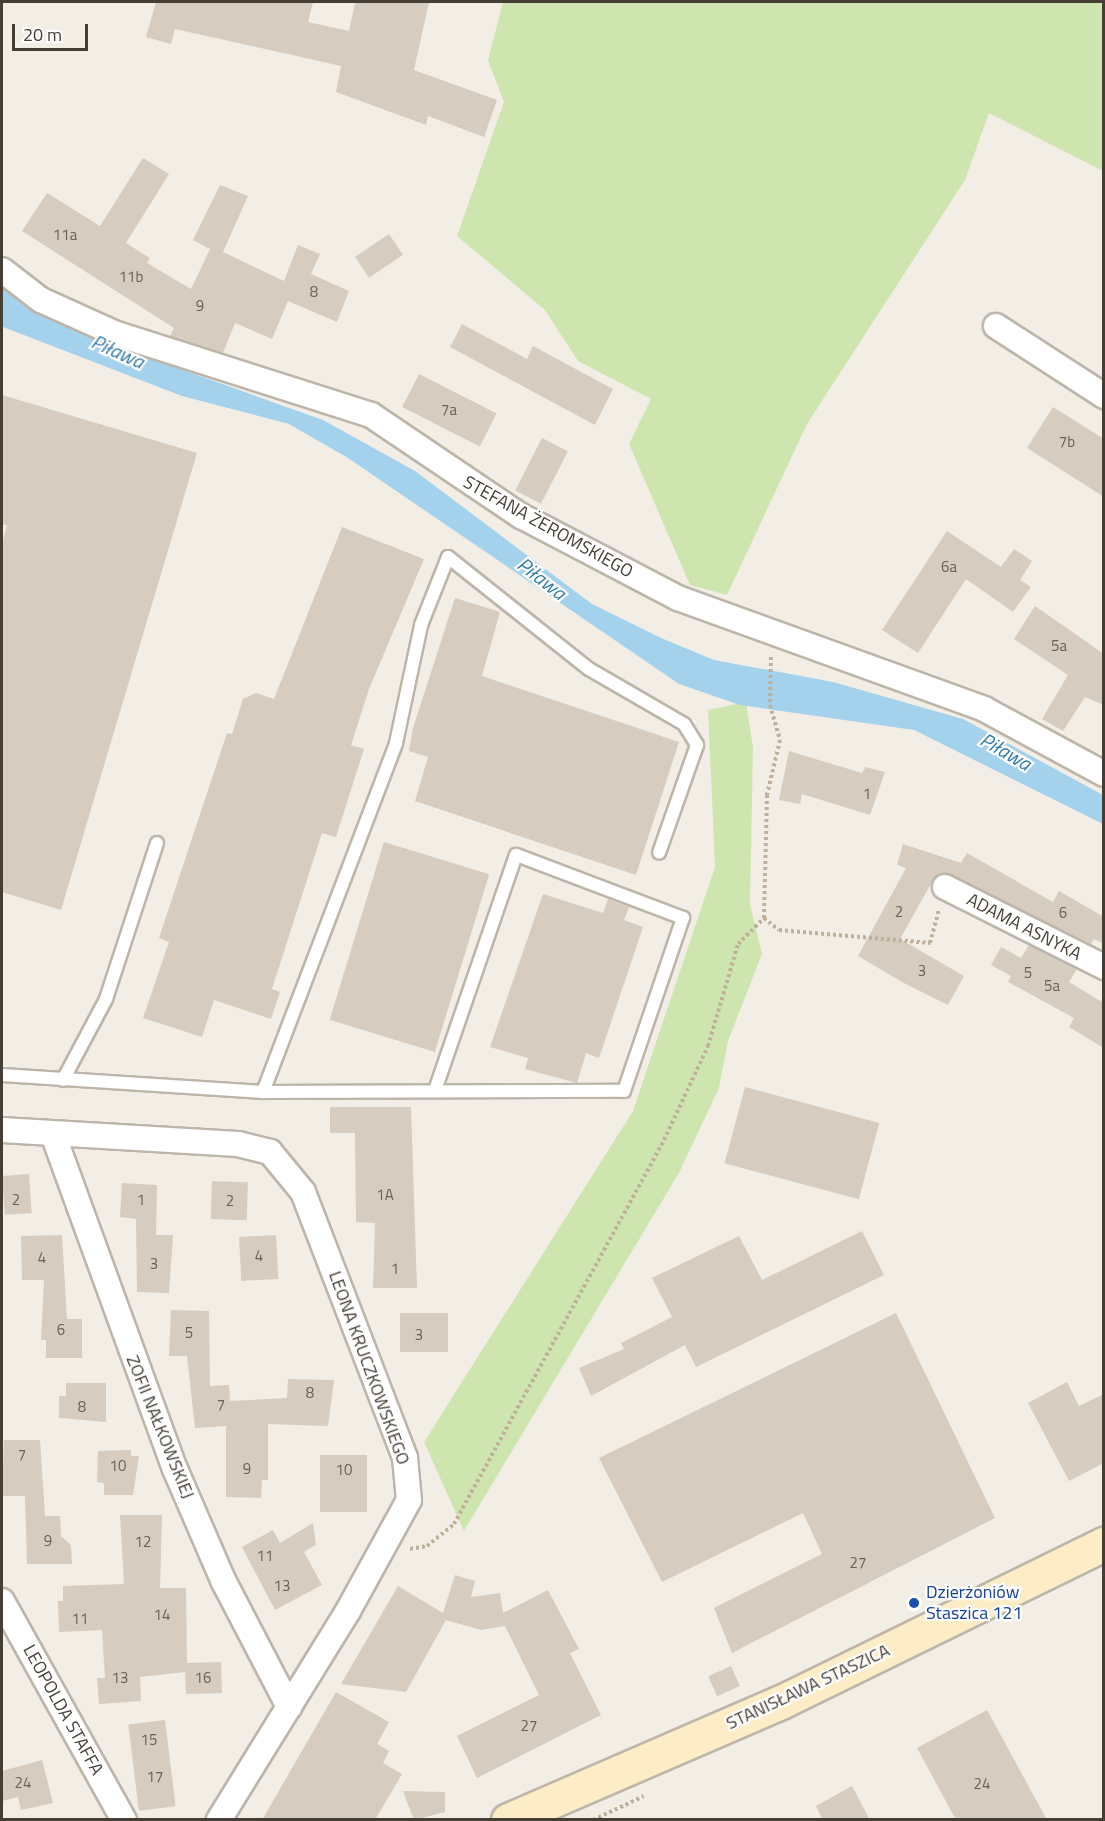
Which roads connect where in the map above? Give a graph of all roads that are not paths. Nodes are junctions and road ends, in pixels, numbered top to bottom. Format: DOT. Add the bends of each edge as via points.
graph roads {
  1 [pos="2,270"];
  2 [pos="996,326"];
  3 [pos="1104,396"];
  4 [pos="1104,774"];
  5 [pos="157,843"];
  6 [pos="659,853"];
  7 [pos="945,887"];
  8 [pos="1104,967"];
  9 [pos="2,1074"];
  10 [pos="63,1080"];
  11 [pos="435,1090"];
  12 [pos="262,1092"];
  13 [pos="2,1130"];
  14 [pos="54,1137"];
  15 [pos="1104,1545"];
  16 [pos="2,1601"];
  17 [pos="289,1707"];
  18 [pos="124,1820"];
  19 [pos="219,1820"];
  20 [pos="508,1820"];
  1 -- 4 [label="street, STEFANA ŻEROMSKIEGO" via="41,300 114,333 371,415 521,516 678,598 984,709"];
  2 -- 3 [label="street"];
  5 -- 10 [label="lane" via="106,999"];
  6 -- 12 [label="lane" via="697,745 684,724 589,669 448,557 421,625 396,744"];
  7 -- 8 [label="street, ADAMA ASNYKA"];
  9 -- 10 [label="lane"];
  10 -- 12 [label="lane"];
  11 -- 11 [label="lane" via="516,855 683,918 624,1091"];
  11 -- 12 [label="lane"];
  13 -- 14 [label="street, LEONA KRUCZKOWSKIEGO"];
  14 -- 17 [label="street, ZOFII NAŁKOWSKIEJ" via="175,1468 224,1582"];
  14 -- 17 [label="street, LEONA KRUCZKOWSKIEGO" via="238,1144 270,1152 310,1208 405,1458 409,1500"];
  15 -- 20 [label="main road, STANISŁAWA STASZICA" via="781,1702"];
  16 -- 18 [label="street, LEOPOLDA STAFFA"];
  17 -- 19 [label="street, LEONA KRUCZKOWSKIEGO"];
}
